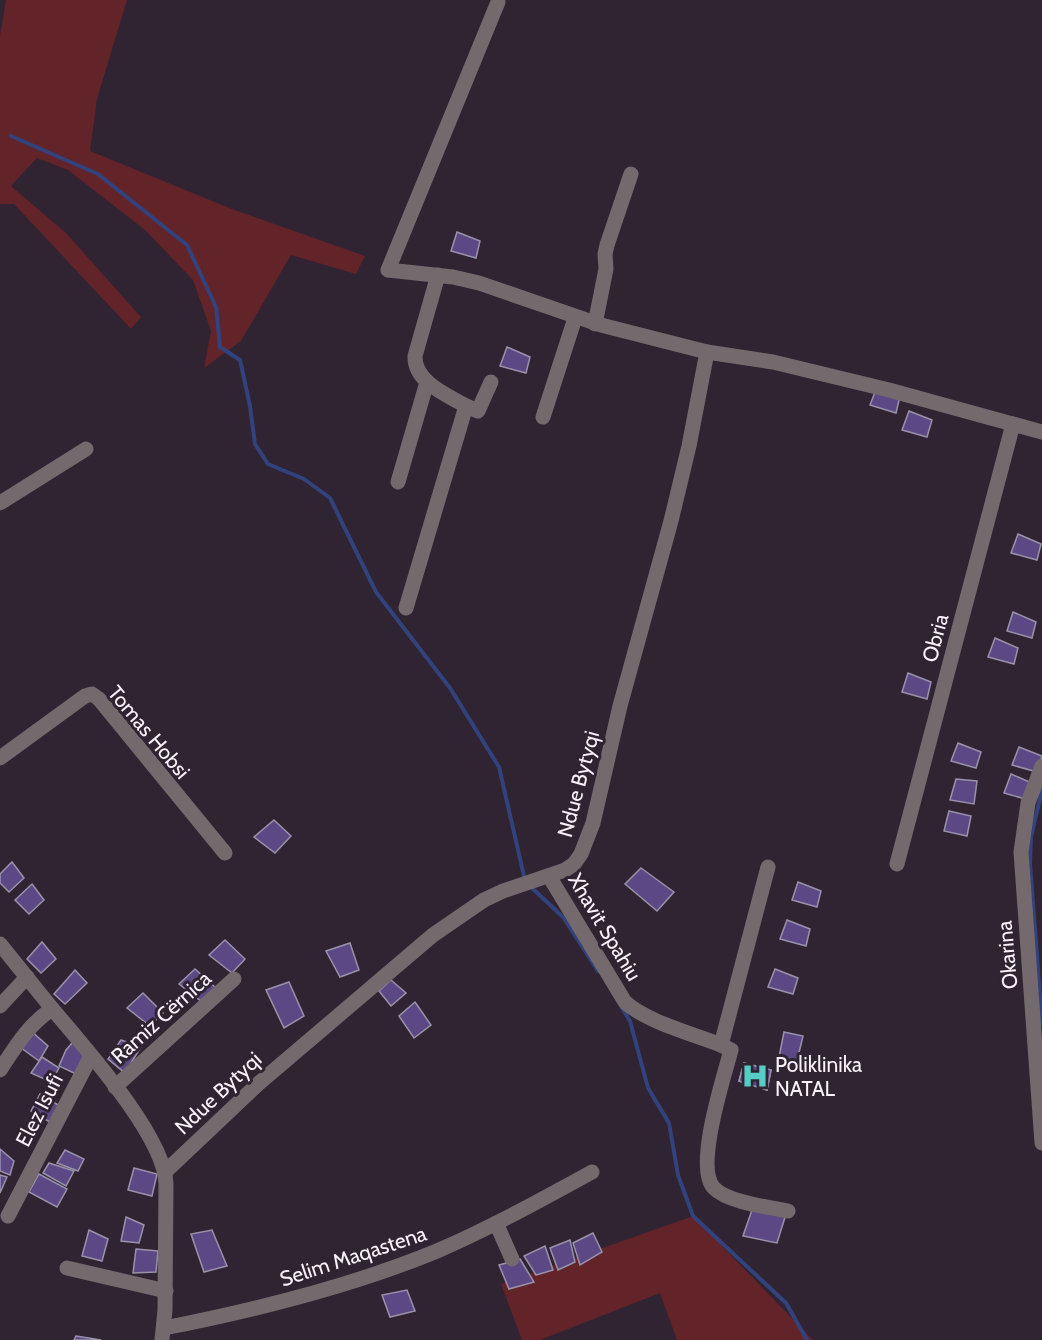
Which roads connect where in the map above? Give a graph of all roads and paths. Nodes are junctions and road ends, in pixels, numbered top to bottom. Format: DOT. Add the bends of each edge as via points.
graph roads {
  1 [pos="498,2"];
  2 [pos="631,174"];
  3 [pos="438,275"];
  4 [pos="575,318"];
  5 [pos="595,324"];
  6 [pos="707,352"];
  7 [pos="427,382"];
  8 [pos="490,382"];
  9 [pos="466,406"];
  10 [pos="543,417"];
  11 [pos="1013,424"];
  12 [pos="1042,432"];
  13 [pos="86,449"];
  14 [pos="398,482"];
  15 [pos="3,496"];
  16 [pos="406,608"];
  17 [pos="0,758"];
  18 [pos="1042,766"];
  19 [pos="225,853"];
  20 [pos="897,864"];
  21 [pos="768,867"];
  22 [pos="549,876"];
  23 [pos="0,944"];
  24 [pos="27,976"];
  25 [pos="234,979"];
  26 [pos="0,1006"];
  27 [pos="52,1009"];
  28 [pos="721,1045"];
  29 [pos="91,1056"];
  30 [pos="0,1070"];
  31 [pos="115,1087"];
  32 [pos="1042,1143"];
  33 [pos="166,1171"];
  34 [pos="592,1172"];
  35 [pos="788,1211"];
  36 [pos="8,1216"];
  37 [pos="496,1223"];
  38 [pos="512,1259"];
  39 [pos="67,1268"];
  40 [pos="166,1291"];
  41 [pos="163,1334"];
  1 -- 3 [label="street" via="388,270"];
  2 -- 5 [label="street" via="607,245"];
  3 -- 4 [label="street" via="507,291"];
  3 -- 7 [label="street" via="415,356 418,373"];
  4 -- 5 [label="street"];
  4 -- 10 [label="street"];
  5 -- 6 [label="street"];
  6 -- 11 [label="street" via="785,365"];
  6 -- 22 [label="street, Ndue Bytyqi" via="678,489 622,696 593,823 574,864"];
  7 -- 9 [label="street"];
  7 -- 14 [label="street"];
  8 -- 9 [label="street" via="478,411"];
  9 -- 16 [label="street"];
  11 -- 12 [label="street"];
  11 -- 20 [label="street, Obria"];
  13 -- 15 [label="street"];
  17 -- 19 [label="street, Tomas Hobsi" via="92,694"];
  18 -- 32 [label="street, Okarina" via="1028,803 1021,852"];
  21 -- 28 [label="street"];
  22 -- 28 [label="street, Xhavit Spahiu" via="632,1008"];
  22 -- 33 [label="street, Ndue Bytyqi" via="484,900 433,935 258,1084"];
  23 -- 24 [label="street, Ramiz Cërnica"];
  24 -- 26 [label="street"];
  24 -- 27 [label="street, Ramiz Cërnica"];
  25 -- 31 [label="street, Ramiz Cërnica"];
  27 -- 29 [label="street, Ramiz Cërnica"];
  27 -- 30 [label="street" via="29,1027"];
  28 -- 35 [label="street" via="731,1050 710,1133 708,1178 712,1187 730,1197"];
  29 -- 31 [label="street, Ramiz Cërnica"];
  29 -- 36 [label="street, Elez Isufi"];
  31 -- 33 [label="street, Ramiz Cërnica" via="149,1136"];
  33 -- 40 [label="street, Ramiz Cërnica"];
  34 -- 37 [label="street, Selim Maqastena"];
  37 -- 38 [label="street"];
  37 -- 41 [label="street, Selim Maqastena" via="434,1252 333,1287"];
  39 -- 40 [label="street"];
  40 -- 41 [label="street, Ramiz Cërnica"];
}
